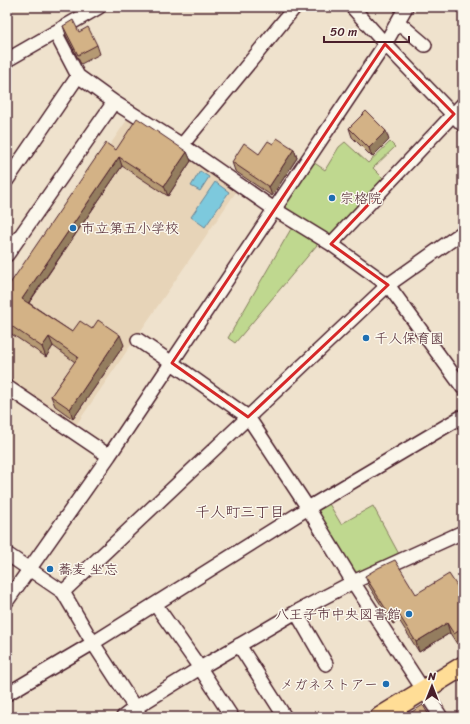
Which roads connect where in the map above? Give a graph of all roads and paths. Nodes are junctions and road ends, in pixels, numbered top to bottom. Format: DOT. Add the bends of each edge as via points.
graph roads {
  1 [pos="99,7"];
  2 [pos="296,7"];
  3 [pos="352,7"];
  4 [pos="406,7"];
  5 [pos="398,22"];
  6 [pos="55,32"];
  7 [pos="386,44"];
  8 [pos="425,45"];
  9 [pos="7,60"];
  10 [pos="78,76"];
  11 [pos="114,102"];
  12 [pos="463,104"];
  13 [pos="454,114"];
  14 [pos="463,125"];
  15 [pos="182,145"];
  16 [pos="7,180"];
  17 [pos="274,209"];
  18 [pos="463,232"];
  19 [pos="331,244"];
  20 [pos="9,247"];
  21 [pos="388,285"];
  22 [pos="138,340"];
  23 [pos="172,363"];
  24 [pos="463,388"];
  25 [pos="9,392"];
  26 [pos="463,416"];
  27 [pos="248,417"];
  28 [pos="109,456"];
  29 [pos="308,508"];
  30 [pos="463,532"];
  31 [pos="7,554"];
  32 [pos="29,568"];
  33 [pos="353,582"];
  34 [pos="63,592"];
  35 [pos="7,601"];
  36 [pos="155,604"];
  37 [pos="296,612"];
  38 [pos="94,643"];
  39 [pos="239,645"];
  40 [pos="326,664"];
  41 [pos="463,666"];
  42 [pos="200,668"];
  43 [pos="423,690"];
  44 [pos="7,694"];
  45 [pos="138,712"];
  46 [pos="122,717"];
  47 [pos="232,717"];
  48 [pos="285,717"];
  49 [pos="380,717"];
  50 [pos="441,717"];
  1 -- 6 [label="street"];
  2 -- 15 [label="street"];
  3 -- 7 [label="street"];
  4 -- 5 [label="street"];
  5 -- 7 [label="street"];
  5 -- 8 [label="street"];
  6 -- 9 [label="street"];
  6 -- 10 [label="street"];
  7 -- 13 [label="street"];
  7 -- 17 [label="street"];
  10 -- 11 [label="street"];
  10 -- 16 [label="street"];
  11 -- 15 [label="street"];
  11 -- 20 [label="street"];
  12 -- 13 [label="street"];
  13 -- 14 [label="street"];
  13 -- 19 [label="street"];
  15 -- 17 [label="street"];
  17 -- 19 [label="street"];
  17 -- 23 [label="street"];
  18 -- 21 [label="street"];
  19 -- 21 [label="street"];
  21 -- 24 [label="street"];
  21 -- 27 [label="street"];
  22 -- 23 [label="street"];
  23 -- 27 [label="street"];
  23 -- 28 [label="street"];
  25 -- 28 [label="street"];
  26 -- 29 [label="street"];
  27 -- 29 [label="street"];
  27 -- 34 [label="street"];
  28 -- 32 [label="street"];
  29 -- 33 [label="street"];
  29 -- 36 [label="street"];
  30 -- 33 [label="street"];
  31 -- 32 [label="street"];
  32 -- 34 [label="street"];
  32 -- 35 [label="street"];
  33 -- 37 [label="street"];
  33 -- 43 [label="street"];
  34 -- 38 [label="street"];
  36 -- 38 [label="street"];
  36 -- 42 [label="street"];
  37 -- 39 [label="street"];
  37 -- 40 [label="street"];
  38 -- 44 [label="street"];
  38 -- 45 [label="street"];
  39 -- 42 [label="street"];
  39 -- 48 [label="street"];
  41 -- 43 [label="highway"];
  42 -- 45 [label="street"];
  42 -- 47 [label="street"];
  43 -- 49 [label="highway"];
  43 -- 50 [label="street"];
  45 -- 46 [label="street"];
}
